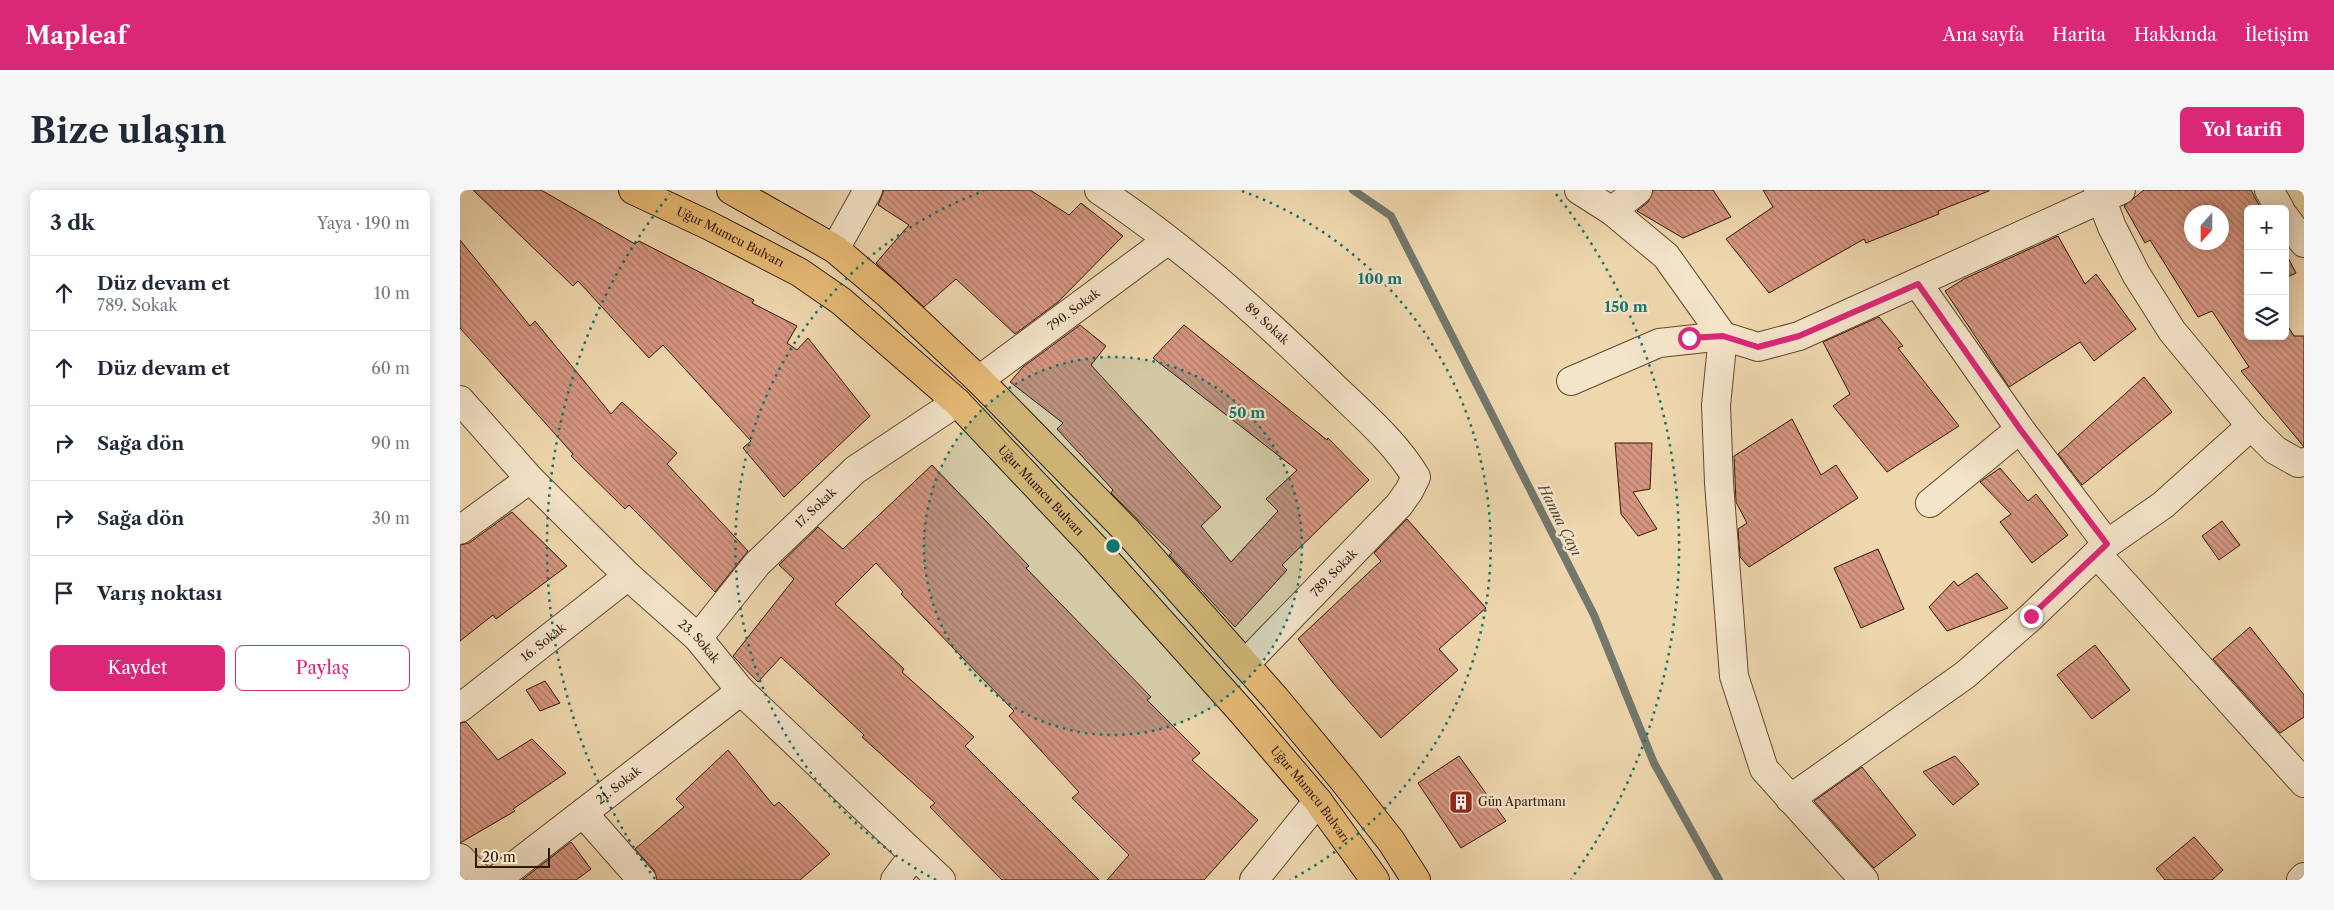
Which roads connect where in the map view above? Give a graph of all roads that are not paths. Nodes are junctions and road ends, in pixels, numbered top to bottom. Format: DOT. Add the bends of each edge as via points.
graph roads {
  1 [pos="634,190"];
  2 [pos="731,190"];
  3 [pos="868,190"];
  4 [pos="1099,190"];
  5 [pos="1579,190"];
  6 [pos="1638,190"];
  7 [pos="2269,190"];
  8 [pos="2107,193"];
  9 [pos="2278,205"];
  10 [pos="1612,211"];
  11 [pos="2289,223"];
  12 [pos="1168,240"];
  13 [pos="2304,244"];
  14 [pos="835,249"];
  15 [pos="1918,284"];
  16 [pos="1723,336"];
  17 [pos="979,380"];
  18 [pos="1571,381"];
  19 [pos="460,400"];
  20 [pos="957,402"];
  21 [pos="2250,426"];
  22 [pos="2020,429"];
  23 [pos="2302,466"];
  24 [pos="1416,477"];
  25 [pos="530,479"];
  26 [pos="1930,503"];
  27 [pos="460,530"];
  28 [pos="2102,549"];
  29 [pos="628,576"];
  30 [pos="698,638"];
  31 [pos="1245,664"];
  32 [pos="741,691"];
  33 [pos="460,708"];
  34 [pos="2304,783"];
  35 [pos="1790,798"];
  36 [pos="1318,801"];
  37 [pos="583,813"];
  38 [pos="914,855"];
  39 [pos="460,858"];
  40 [pos="2304,877"];
  41 [pos="481,880"];
  42 [pos="496,880"];
  43 [pos="642,880"];
  44 [pos="895,880"];
  45 [pos="941,880"];
  46 [pos="1254,880"];
  47 [pos="1375,880"];
  48 [pos="1416,880"];
  49 [pos="1864,880"];
  50 [pos="2301,880"];
  1 -- 20 [label="main road, Uğur Mumcu Bulvarı" via="799,272 841,301"];
  2 -- 14 [label="main road"];
  3 -- 14 [label="street"];
  4 -- 12 [label="street, 89. Sokak"];
  5 -- 10 [label="street"];
  6 -- 10 [label="street"];
  7 -- 9 [label="street"];
  8 -- 15 [label="street"];
  8 -- 21 [label="street" via="2112,227 2136,274 2172,331"];
  10 -- 16 [label="street" via="1666,256"];
  11 -- 13 [label="street"];
  12 -- 17 [label="street, 790. Sokak"];
  12 -- 24 [label="street, 89. Sokak" via="1275,330 1389,440"];
  14 -- 17 [label="main road"];
  15 -- 16 [label="street" via="1799,336 1758,347"];
  15 -- 22 [label="street"];
  16 -- 18 [label="street" via="1658,343"];
  16 -- 35 [label="street" via="1716,414 1734,676 1764,769"];
  17 -- 31 [label="main road" via="1127,531"];
  19 -- 25 [label="street, 23. Sokak"];
  20 -- 30 [label="street, 17. Sokak" via="855,470 757,564"];
  20 -- 36 [label="main road, Uğur Mumcu Bulvarı" via="1101,554"];
  21 -- 23 [label="street" via="2275,450"];
  21 -- 28 [label="street" via="2163,505"];
  22 -- 26 [label="street"];
  22 -- 28 [label="street"];
  24 -- 31 [label="street, 789. Sokak" via="1399,505"];
  25 -- 27 [label="street"];
  25 -- 29 [label="street, 23. Sokak"];
  28 -- 34 [label="street"];
  28 -- 35 [label="street" via="1965,675"];
  29 -- 30 [label="street, 23. Sokak"];
  29 -- 33 [label="street, 16. Sokak"];
  30 -- 32 [label="street, 23. Sokak"];
  31 -- 48 [label="main road" via="1344,781 1391,841"];
  32 -- 37 [label="street, 21. Sokak"];
  32 -- 38 [label="street, 23. Sokak"];
  35 -- 49 [label="street"];
  36 -- 46 [label="street"];
  36 -- 47 [label="main road, Uğur Mumcu Bulvarı"];
  37 -- 42 [label="street, 21. Sokak"];
  37 -- 43 [label="street"];
  38 -- 44 [label="street"];
  38 -- 45 [label="street, 23. Sokak"];
  39 -- 41 [label="street"];
  40 -- 50 [label="street"];
}
